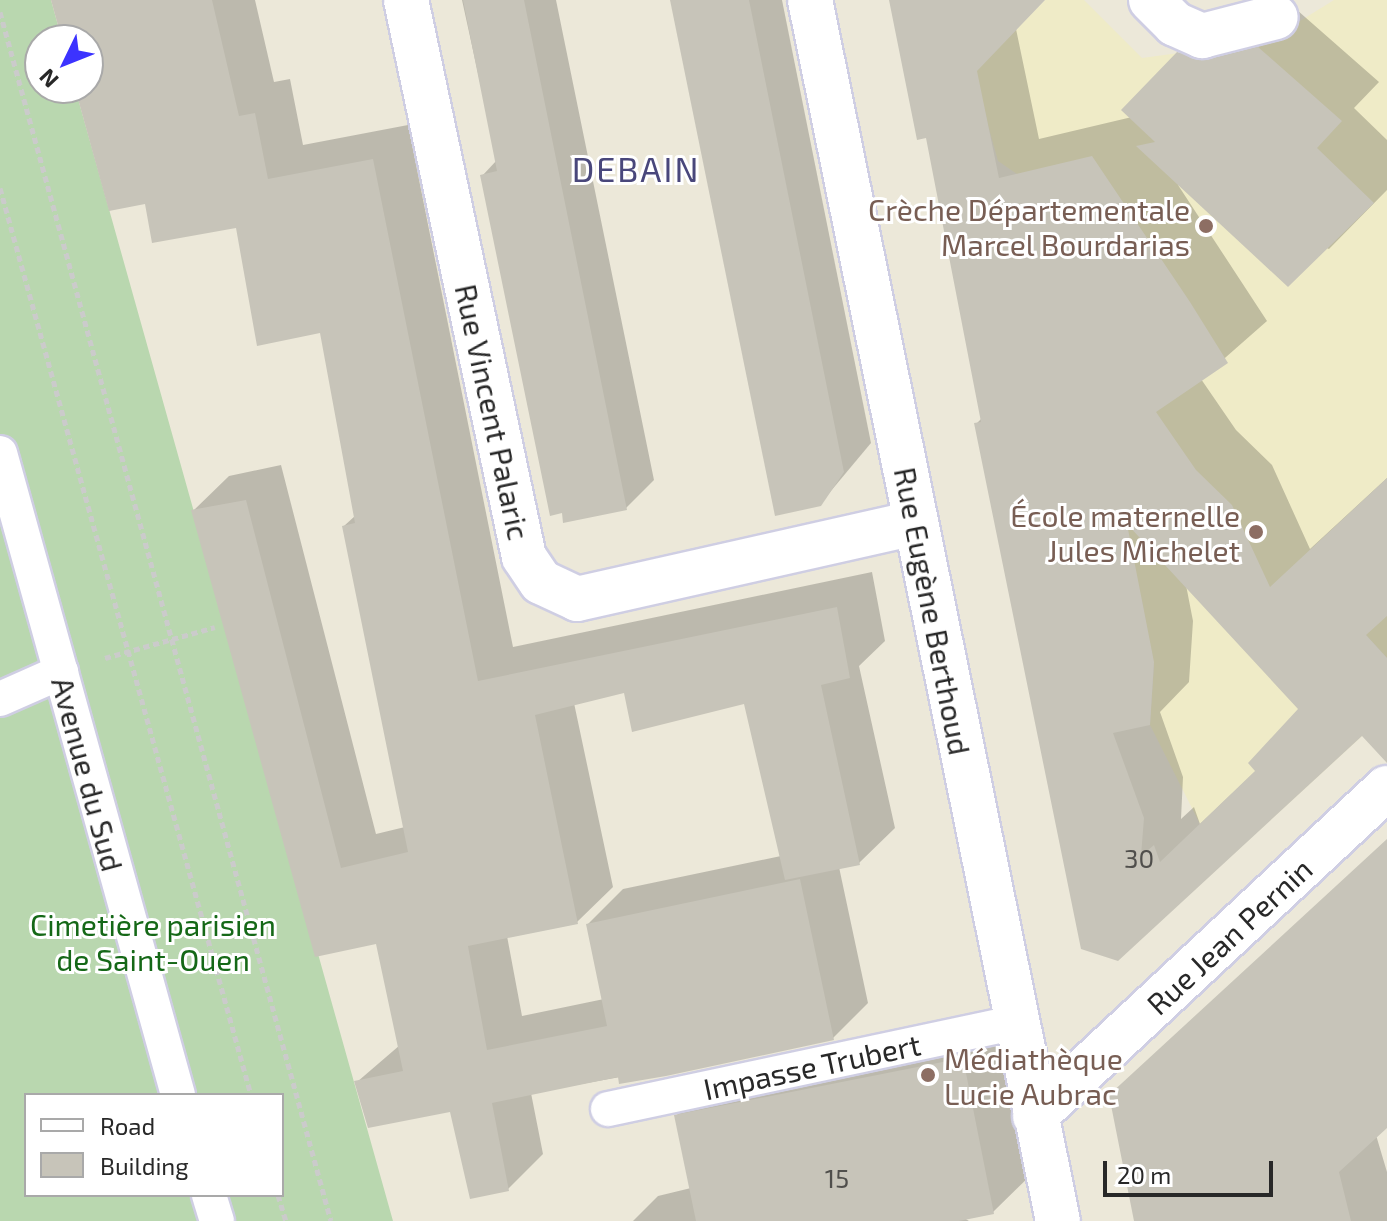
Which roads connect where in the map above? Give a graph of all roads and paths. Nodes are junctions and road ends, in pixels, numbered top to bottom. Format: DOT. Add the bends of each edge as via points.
graph roads {
  1 [pos="406,0"];
  2 [pos="810,0"];
  3 [pos="1151,0"];
  4 [pos="0,12"];
  5 [pos="1276,17"];
  6 [pos="0,188"];
  7 [pos="0,453"];
  8 [pos="915,523"];
  9 [pos="215,627"];
  10 [pos="171,639"];
  11 [pos="128,651"];
  12 [pos="61,672"];
  13 [pos="0,699"];
  14 [pos="1387,788"];
  15 [pos="1016,1022"];
  16 [pos="177,1093"];
  17 [pos="250,1093"];
  18 [pos="608,1109"];
  19 [pos="1035,1116"];
  20 [pos="210,1197"];
  21 [pos="279,1197"];
  22 [pos="217,1221"];
  23 [pos="286,1221"];
  24 [pos="331,1221"];
  25 [pos="1058,1221"];
  1 -- 8 [label="street, Rue Vincent Palaric" via="524,557 541,582 577,599"];
  2 -- 8 [label="street, Rue Eugène Berthoud"];
  3 -- 5 [label="street" via="1175,24 1202,36"];
  4 -- 10 [label="path"];
  6 -- 11 [label="path"];
  7 -- 12 [label="lane, Avenue du Sud"];
  8 -- 15 [label="street, Rue Eugène Berthoud"];
  9 -- 10 [label="path"];
  10 -- 11 [label="path"];
  10 -- 24 [label="path"];
  11 -- 12 [label="path"];
  11 -- 17 [label="path"];
  12 -- 13 [label="lane"];
  12 -- 16 [label="lane, Avenue du Sud"];
  14 -- 19 [label="street, Rue Jean Pernin"];
  15 -- 18 [label="lane, Impasse Trubert"];
  15 -- 19 [label="street, Rue Eugène Berthoud"];
  19 -- 25 [label="street, Rue Eugène Berthoud"];
  20 -- 22 [label="lane"];
  21 -- 23 [label="path"];
}
